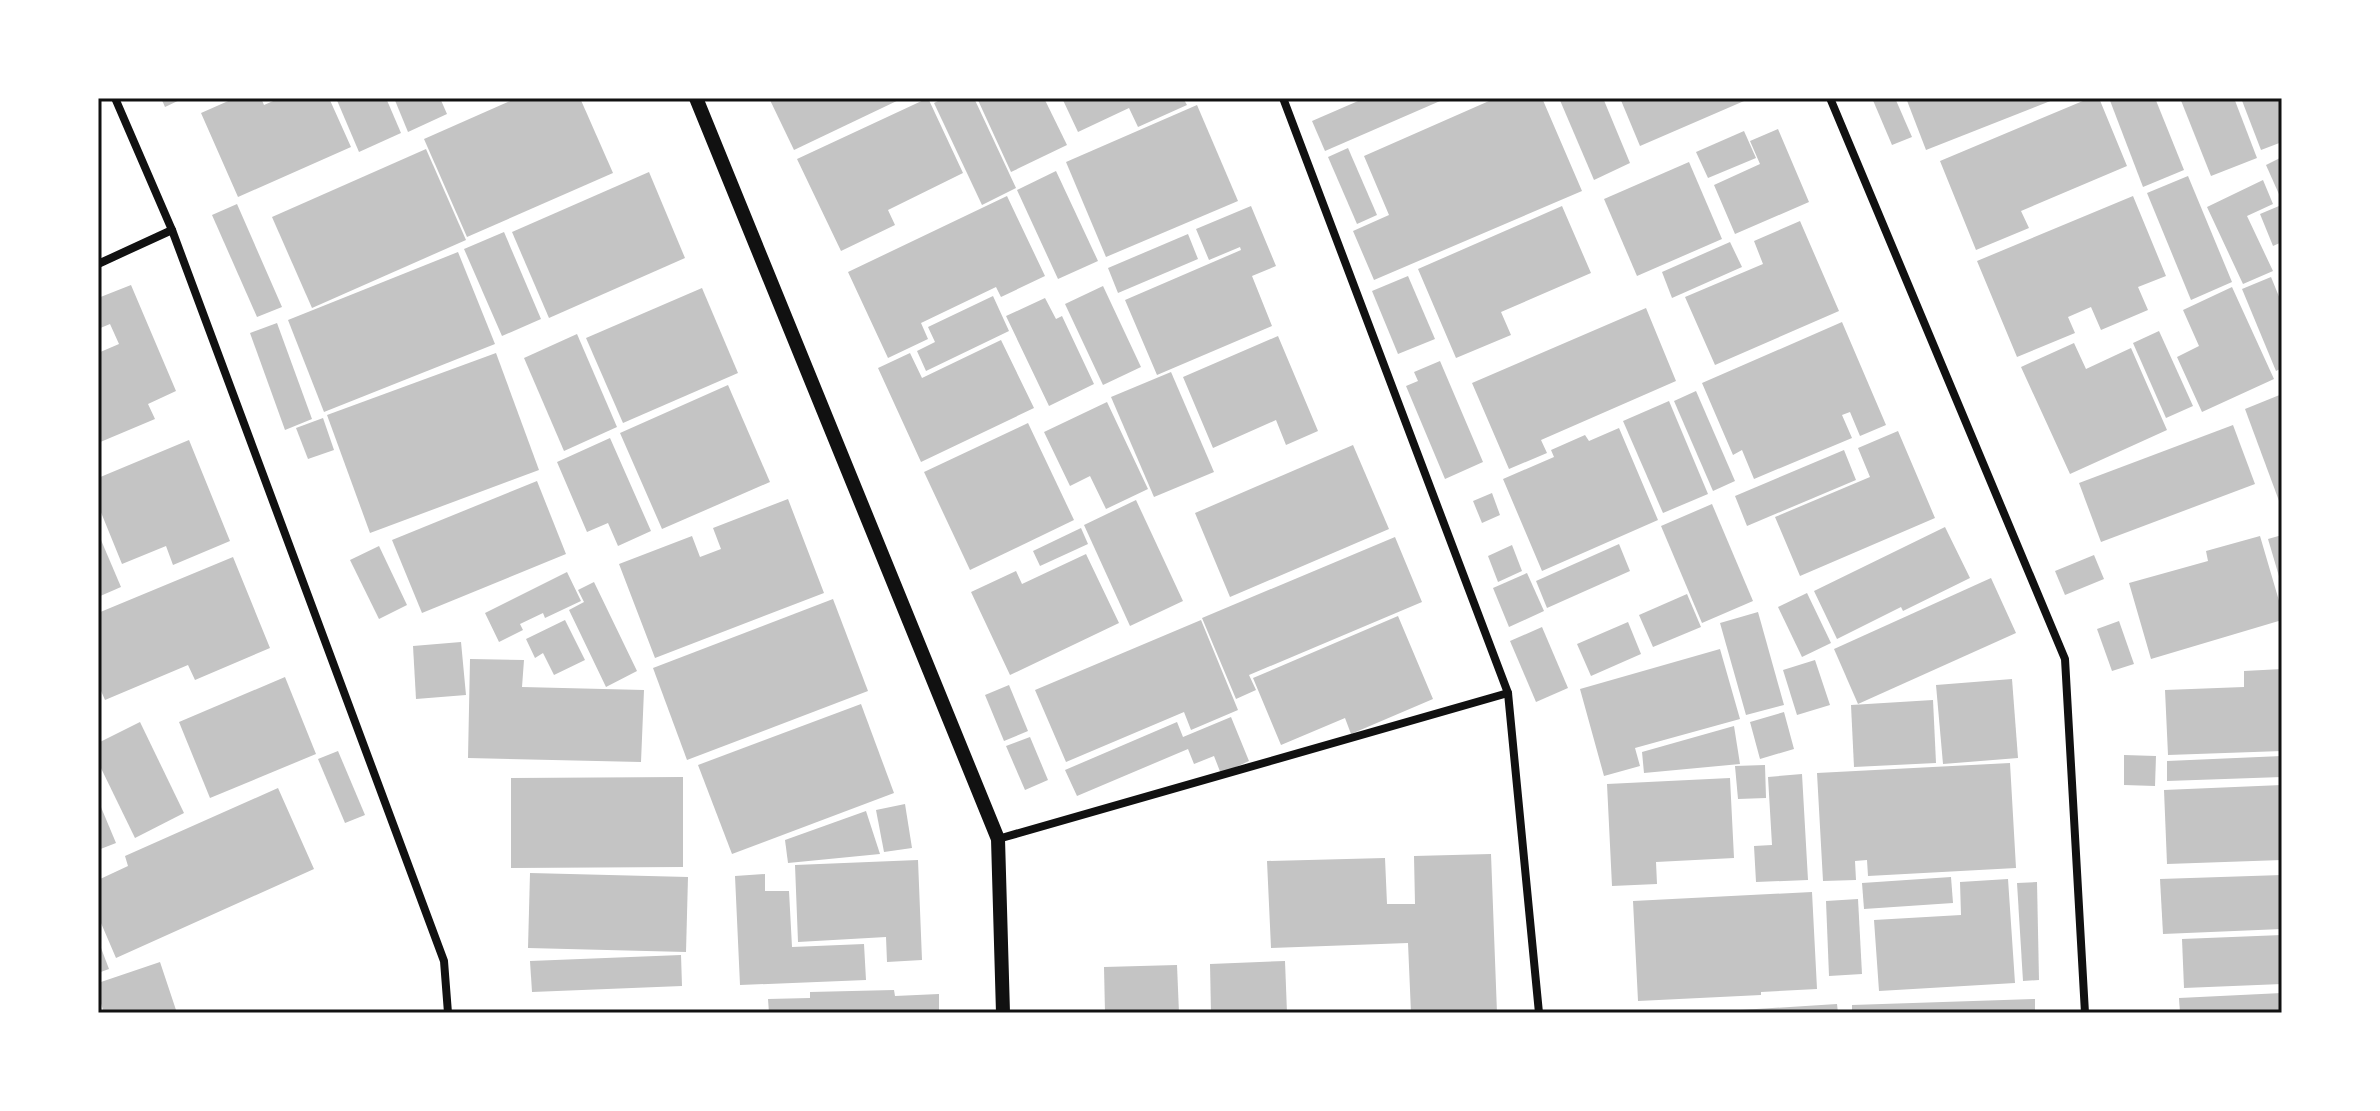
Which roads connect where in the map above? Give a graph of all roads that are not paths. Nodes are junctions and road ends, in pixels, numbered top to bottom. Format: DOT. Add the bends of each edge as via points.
graph roads {
  1 [pos="115,98"];
  2 [pos="696,98"];
  3 [pos="1283,98"];
  4 [pos="1830,98"];
  5 [pos="172,230"];
  6 [pos="98,264"];
  7 [pos="1508,693"];
  8 [pos="998,839"];
  9 [pos="448,1013"];
  10 [pos="1003,1013"];
  11 [pos="1539,1013"];
  12 [pos="2085,1013"];
  1 -- 5 [label="street"];
  2 -- 8 [label="street"];
  3 -- 7 [label="street"];
  4 -- 12 [label="street" via="2065,659"];
  5 -- 6 [label="street"];
  5 -- 9 [label="street" via="444,961"];
  7 -- 8 [label="street"];
  7 -- 11 [label="street"];
  8 -- 10 [label="street"];
}
